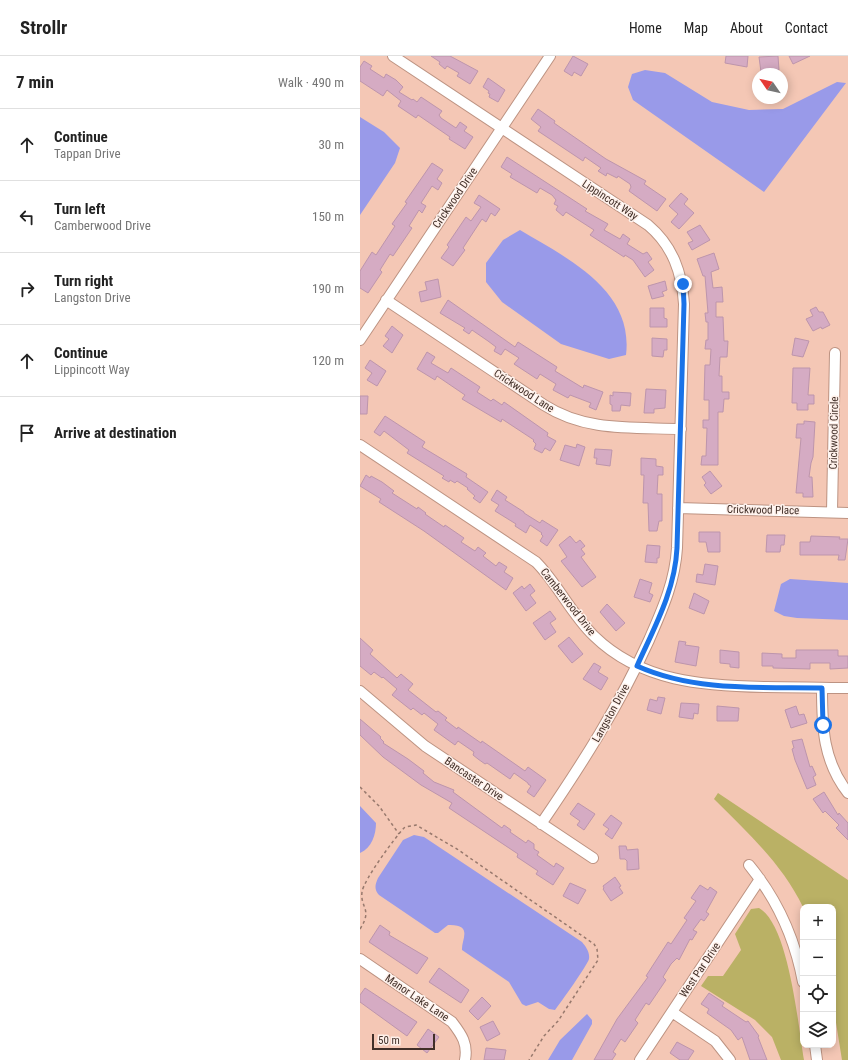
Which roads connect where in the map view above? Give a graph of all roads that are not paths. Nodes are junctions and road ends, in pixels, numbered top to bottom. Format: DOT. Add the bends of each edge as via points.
graph roads {
  1 [pos="393,56"];
  2 [pos="550,56"];
  3 [pos="502,128"];
  4 [pos="386,300"];
  5 [pos="360,340"];
  6 [pos="835,353"];
  7 [pos="681,429"];
  8 [pos="360,445"];
  9 [pos="678,508"];
  10 [pos="832,512"];
  11 [pos="848,512"];
  12 [pos="637,666"];
  13 [pos="822,688"];
  14 [pos="848,688"];
  15 [pos="360,691"];
  16 [pos="848,793"];
  17 [pos="542,824"];
  18 [pos="593,858"];
  19 [pos="750,865"];
  20 [pos="760,879"];
  21 [pos="360,959"];
  22 [pos="802,976"];
  23 [pos="672,1012"];
  24 [pos="815,1048"];
  25 [pos="465,1060"];
  26 [pos="640,1060"];
  27 [pos="730,1060"];
  28 [pos="817,1060"];
  1 -- 3 [label="street, Lippincott Way"];
  2 -- 3 [label="street, Crickwood Drive"];
  3 -- 4 [label="street, Crickwood Drive"];
  3 -- 7 [label="street, Lippincott Way" via="642,221 669,248 680,273 684,296"];
  4 -- 5 [label="street, Crickwood Drive"];
  4 -- 7 [label="street, Crickwood Lane" via="544,405 565,416 592,425"];
  6 -- 10 [label="street, Crickwood Circle"];
  7 -- 9 [label="street, Langston Drive"];
  8 -- 12 [label="street, Camberwood Drive" via="536,562 592,635"];
  9 -- 10 [label="street, Crickwood Place"];
  9 -- 12 [label="street, Langston Drive" via="677,552 673,580 666,603"];
  10 -- 11 [label="street, Crickwood Place"];
  12 -- 13 [label="street, Camberwood Drive" via="664,677 700,684"];
  12 -- 17 [label="street, Langston Drive" via="593,747"];
  13 -- 14 [label="street, Camberwood Drive"];
  13 -- 16 [label="street" via="822,728 826,751 833,770"];
  15 -- 17 [label="street, Bancaster Drive" via="425,746"];
  17 -- 18 [label="street, Bancaster Drive"];
  19 -- 20 [label="street"];
  20 -- 22 [label="street" via="787,928"];
  20 -- 23 [label="street, West Par Drive"];
  21 -- 25 [label="street, Manor Lake Lane" via="452,1022 462,1034 466,1045"];
  23 -- 26 [label="street, West Par Drive"];
  23 -- 27 [label="street" via="715,1041"];
  24 -- 28 [label="street"];
}
